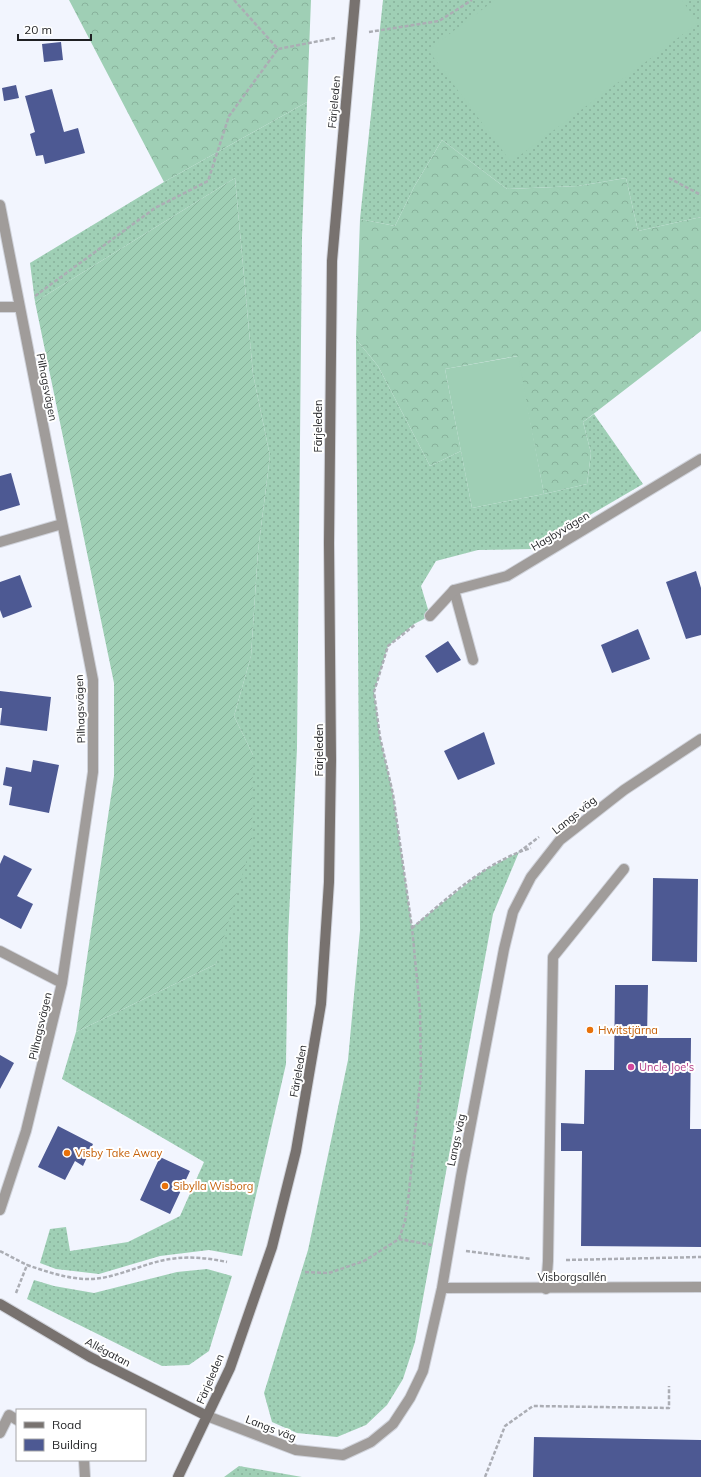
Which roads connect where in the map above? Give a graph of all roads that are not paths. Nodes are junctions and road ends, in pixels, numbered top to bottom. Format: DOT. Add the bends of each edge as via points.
graph roads {
  1 [pos="355,0"];
  2 [pos="0,205"];
  3 [pos="0,307"];
  4 [pos="19,307"];
  5 [pos="701,459"];
  6 [pos="62,524"];
  7 [pos="0,542"];
  8 [pos="454,590"];
  9 [pos="430,616"];
  10 [pos="473,660"];
  11 [pos="701,739"];
  12 [pos="624,869"];
  13 [pos="0,951"];
  14 [pos="62,983"];
  15 [pos="0,1210"];
  16 [pos="442,1288"];
  17 [pos="701,1288"];
  18 [pos="546,1289"];
  19 [pos="5,1307"];
  20 [pos="207,1416"];
  21 [pos="16,1419"];
  22 [pos="0,1433"];
  23 [pos="84,1461"];
  24 [pos="85,1477"];
  25 [pos="178,1477"];
  1 -- 20 [label="main road, Färjeleden" via="332,262 329,535 331,760 321,1004 296,1151 272,1247 230,1368"];
  2 -- 4 [label="street, Pilhagsvägen"];
  3 -- 4 [label="street"];
  4 -- 6 [label="street, Pilhagsvägen"];
  5 -- 8 [label="street, Hagbyvägen" via="507,576"];
  6 -- 7 [label="street"];
  6 -- 14 [label="street, Pilhagsvägen" via="93,680 93,772"];
  8 -- 9 [label="street"];
  8 -- 10 [label="street"];
  11 -- 16 [label="street, Langs väg" via="624,790 560,840 531,877 513,912 461,1176"];
  12 -- 18 [label="street" via="553,957"];
  13 -- 14 [label="street"];
  14 -- 15 [label="street, Pilhagsvägen" via="26,1131"];
  16 -- 18 [label="street, Visborgsallén"];
  16 -- 20 [label="street, Langs väg" via="423,1371 393,1424 371,1442 343,1455 296,1450"];
  17 -- 18 [label="street, Visborgsallén"];
  19 -- 20 [label="main road, Allégatan" via="90,1357"];
  20 -- 25 [label="main road, Färjeleden"];
  21 -- 22 [label="street" via="9,1415"];
  23 -- 24 [label="street"];
}
